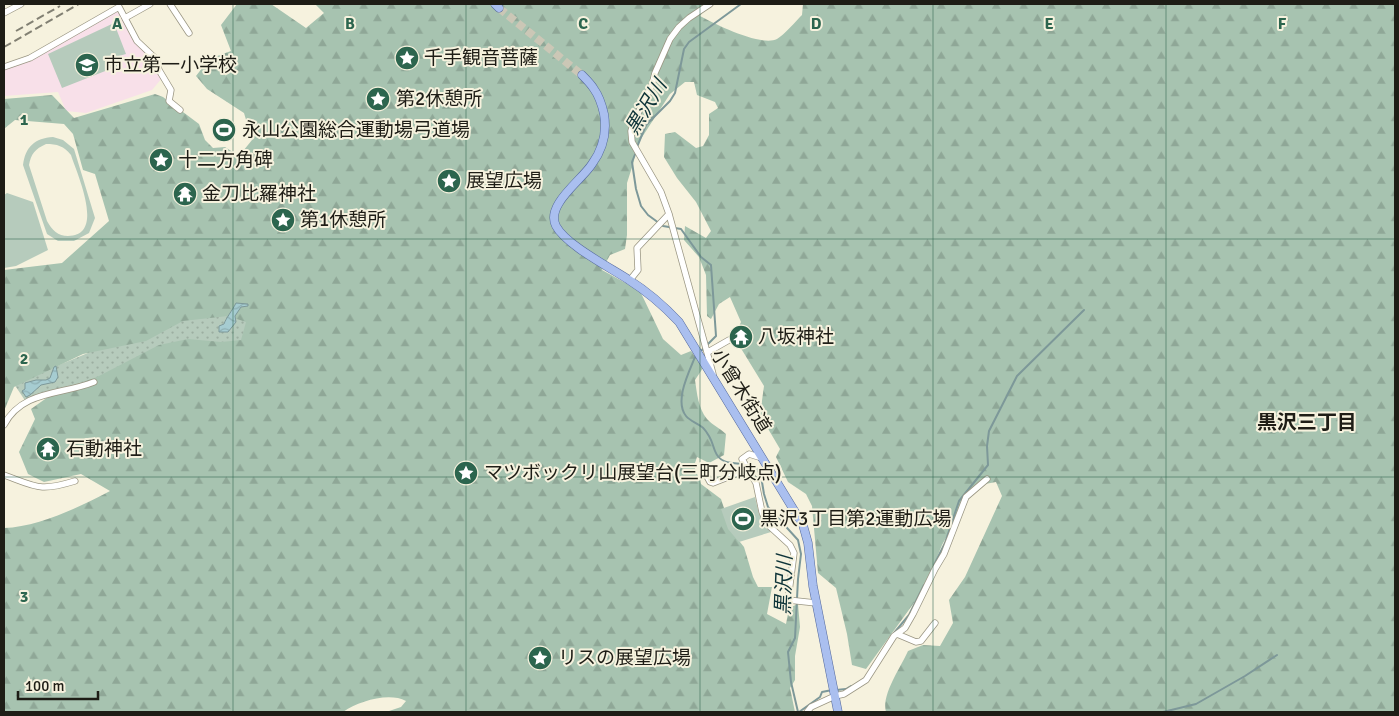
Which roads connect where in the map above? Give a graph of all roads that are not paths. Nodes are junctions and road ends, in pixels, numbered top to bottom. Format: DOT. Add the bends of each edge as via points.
graph roads {
  1 [pos="21,4"];
  2 [pos="150,4"];
  3 [pos="170,4"];
  4 [pos="710,4"];
  5 [pos="4,13"];
  6 [pos="125,18"];
  7 [pos="189,33"];
  8 [pos="4,67"];
  9 [pos="582,75"];
  10 [pos="180,110"];
  11 [pos="669,214"];
  12 [pos="630,280"];
  13 [pos="729,340"];
  14 [pos="703,349"];
  15 [pos="94,382"];
  16 [pos="4,425"];
  17 [pos="764,459"];
  18 [pos="749,469"];
  19 [pos="704,471"];
  20 [pos="4,476"];
  21 [pos="987,479"];
  22 [pos="75,481"];
  23 [pos="816,603"];
  24 [pos="935,623"];
  25 [pos="897,634"];
  26 [pos="834,692"];
  27 [pos="807,712"];
  28 [pos="838,712"];
  1 -- 5 [label="street"];
  2 -- 6 [label="street"];
  3 -- 7 [label="street"];
  4 -- 11 [label="street" via="678,27 670,39 631,131 632,142 661,192"];
  6 -- 8 [label="street" via="119,7 30,58"];
  6 -- 10 [label="street" via="137,41 156,58 171,90 169,101"];
  9 -- 12 [label="main road, 小曾木街道" via="602,104 605,130 592,165 558,203 554,217 556,226 571,241"];
  11 -- 12 [label="street" via="638,248 638,270"];
  11 -- 14 [label="street"];
  12 -- 14 [label="main road, 小曾木街道" via="667,309"];
  13 -- 14 [label="street"];
  14 -- 17 [label="main road, 小曾木街道" via="714,378"];
  15 -- 16 [label="street" via="81,388 40,395 20,405"];
  17 -- 18 [label="street" via="749,454 744,456 742,459"];
  17 -- 23 [label="main road, 小曾木街道" via="803,525"];
  18 -- 19 [label="street" via="713,483"];
  18 -- 23 [label="street" via="756,483 764,518 794,553 788,600"];
  20 -- 22 [label="street" via="42,488"];
  21 -- 25 [label="street" via="966,497 944,554 914,614"];
  23 -- 26 [label="main road, 小曾木街道"];
  24 -- 25 [label="street" via="921,641"];
  25 -- 26 [label="street" via="866,680 844,694"];
  26 -- 27 [label="street"];
  26 -- 28 [label="main road, 小曾木街道"];
}
